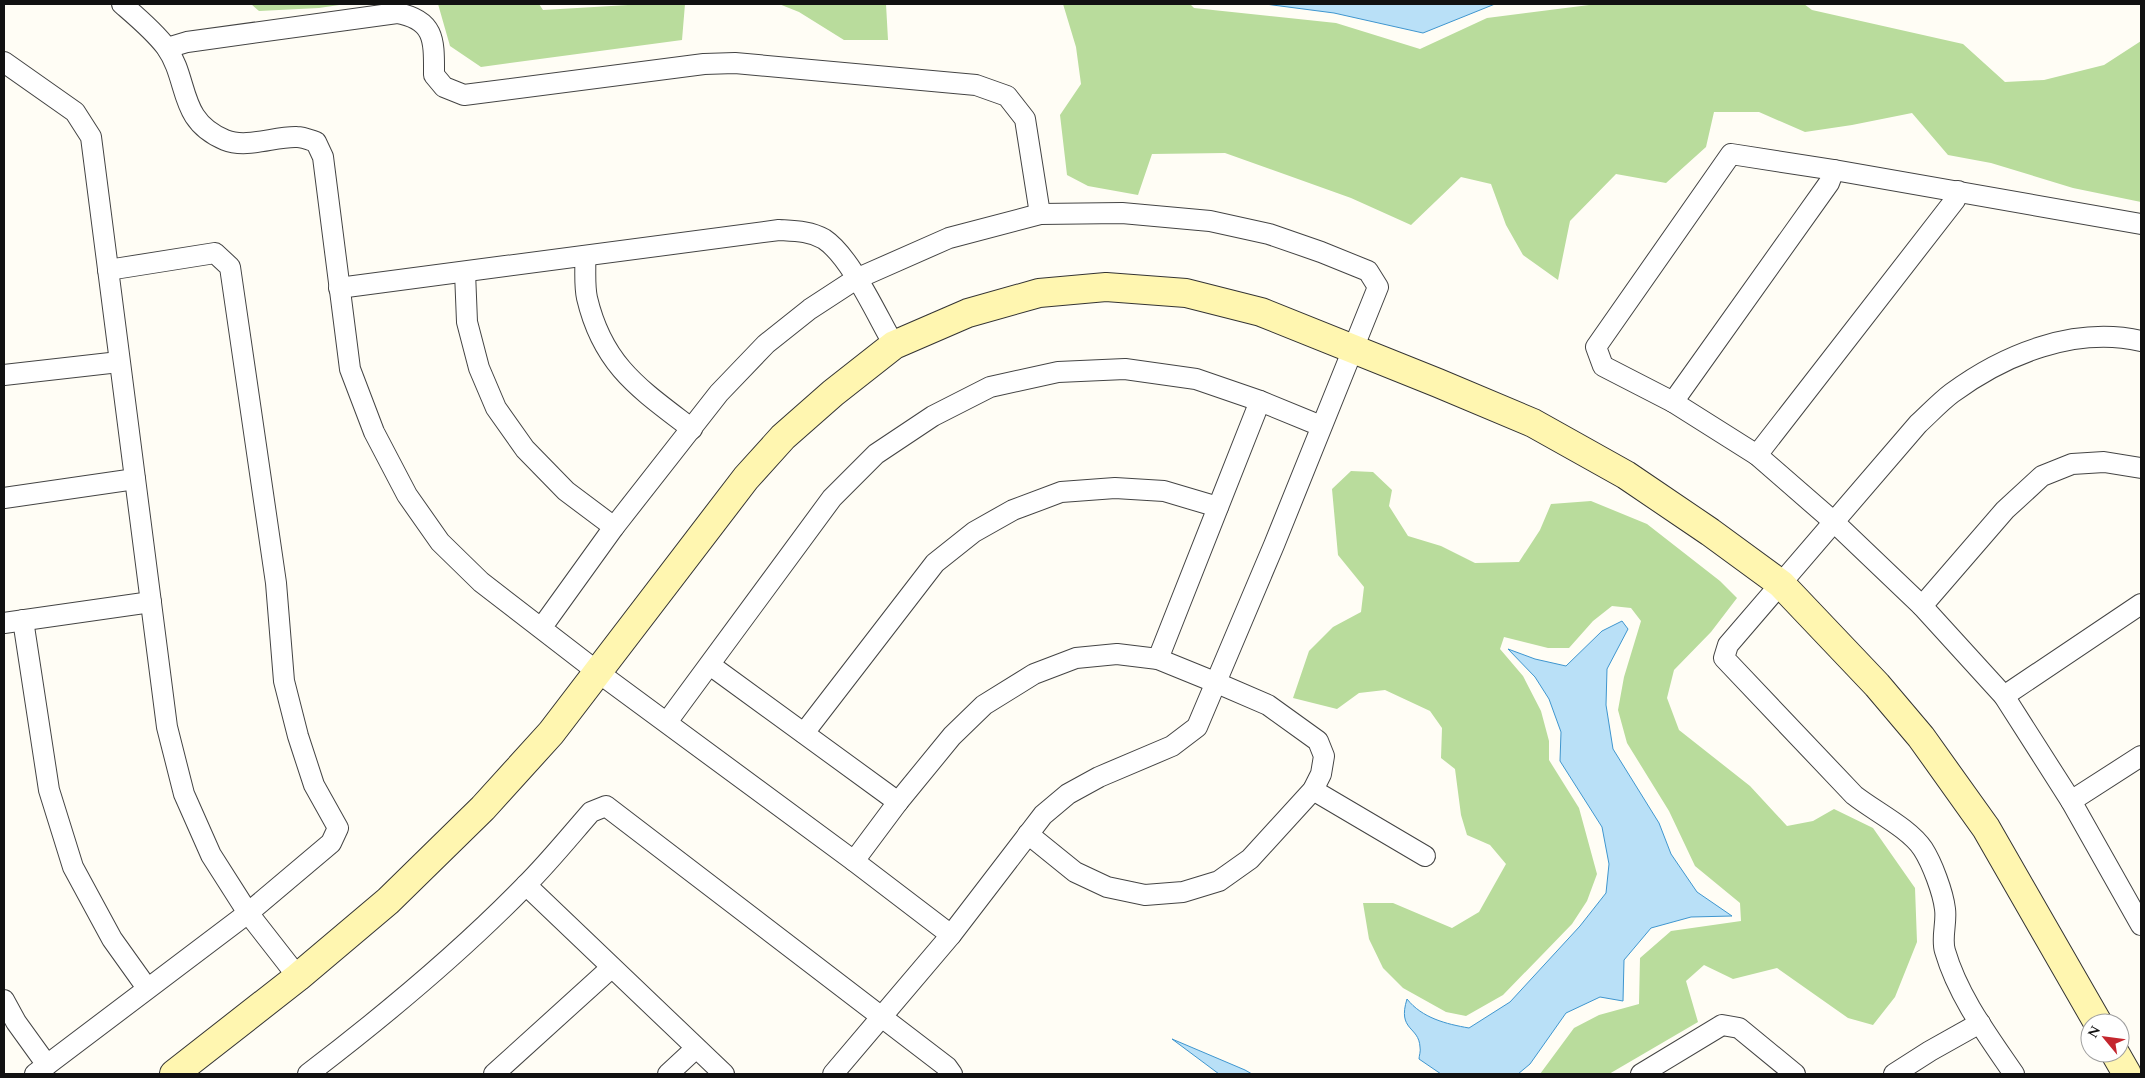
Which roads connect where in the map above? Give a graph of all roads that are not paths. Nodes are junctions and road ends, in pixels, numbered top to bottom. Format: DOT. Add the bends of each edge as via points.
graph roads {
  1 [pos="122,4"];
  2 [pos="166,48"];
  3 [pos="4,62"];
  4 [pos="1834,170"];
  5 [pos="1958,191"];
  6 [pos="1040,214"];
  7 [pos="2141,224"];
  8 [pos="585,256"];
  9 [pos="108,270"];
  10 [pos="465,272"];
  11 [pos="856,279"];
  12 [pos="339,288"];
  13 [pos="2141,341"];
  14 [pos="894,345"];
  15 [pos="1353,348"];
  16 [pos="119,362"];
  17 [pos="4,375"];
  18 [pos="1260,401"];
  19 [pos="1673,402"];
  20 [pos="1321,426"];
  21 [pos="692,429"];
  22 [pos="1757,455"];
  23 [pos="2141,468"];
  24 [pos="135,479"];
  25 [pos="4,498"];
  26 [pos="1218,507"];
  27 [pos="1834,522"];
  28 [pos="614,527"];
  29 [pos="1781,584"];
  30 [pos="151,602"];
  31 [pos="2141,604"];
  32 [pos="1922,606"];
  33 [pos="13,621"];
  34 [pos="542,628"];
  35 [pos="1158,659"];
  36 [pos="710,664"];
  37 [pos="599,673"];
  38 [pos="1217,683"];
  39 [pos="2004,696"];
  40 [pos="667,722"];
  41 [pos="804,733"];
  42 [pos="2141,756"];
  43 [pos="1313,790"];
  44 [pos="2071,801"];
  45 [pos="898,802"];
  46 [pos="1028,834"];
  47 [pos="1425,856"];
  48 [pos="854,861"];
  49 [pos="526,885"];
  50 [pos="2138,913"];
  51 [pos="248,914"];
  52 [pos="950,936"];
  53 [pos="611,968"];
  54 [pos="298,977"];
  55 [pos="147,988"];
  56 [pos="4,1000"];
  57 [pos="2092,1013"];
  58 [pos="883,1018"];
  59 [pos="1980,1023"];
  60 [pos="695,1049"];
  61 [pos="2121,1063"];
  62 [pos="41,1070"];
  63 [pos="174,1074"];
  64 [pos="308,1074"];
  65 [pos="494,1074"];
  66 [pos="668,1074"];
  67 [pos="724,1074"];
  68 [pos="833,1074"];
  69 [pos="952,1074"];
  70 [pos="1641,1074"];
  71 [pos="1795,1074"];
  72 [pos="1894,1074"];
  73 [pos="2014,1074"];
  74 [pos="2127,1074"];
  1 -- 2 [label="street"];
  2 -- 6 [label="street" via="187,42 397,13 410,15 427,26 434,43 434,75 444,87 464,95 704,64 735,63 976,85 1007,96 1025,119"];
  2 -- 12 [label="street" via="190,110 205,130 227,141 299,137 316,142 323,157"];
  3 -- 9 [label="street" via="75,112 91,137"];
  4 -- 5 [label="street"];
  4 -- 19 [label="street" via="1829,183"];
  4 -- 19 [label="street" via="1731,154 1596,347 1603,366"];
  5 -- 7 [label="street"];
  5 -- 22 [label="street" via="1955,200"];
  6 -- 11 [label="street" via="949,238"];
  6 -- 15 [label="street" via="1122,213 1210,221 1269,234 1368,271 1378,287"];
  8 -- 10 [label="street"];
  8 -- 11 [label="street" via="779,230 804,231 823,239 836,250"];
  8 -- 21 [label="street" via="587,296 598,331 613,361 640,389"];
  9 -- 16 [label="street"];
  9 -- 51 [label="street" via="215,253 230,267 276,583 284,681 314,785 338,828 331,843"];
  10 -- 12 [label="street"];
  10 -- 28 [label="street" via="467,322 479,368 496,408 525,449 566,491"];
  11 -- 14 [label="street"];
  11 -- 21 [label="street" via="810,309 766,344 719,393"];
  12 -- 34 [label="street" via="350,368 374,432 407,495 440,542 481,582"];
  13 -- 27 [label="street" via="2123,337 2075,338 2026,351 1984,371 1950,394 1918,424"];
  14 -- 15 [label="street" via="968,313 1039,293 1106,287 1186,293 1261,312"];
  14 -- 37 [label="street" via="833,393 777,444 746,478"];
  15 -- 20 [label="street"];
  15 -- 29 [label="street" via="1533,423 1626,475"];
  16 -- 17 [label="street"];
  16 -- 24 [label="street"];
  18 -- 20 [label="street"];
  18 -- 26 [label="street"];
  18 -- 36 [label="street" via="1196,379 1125,369 1058,372 990,387 933,416 876,454 838,492"];
  19 -- 22 [label="street"];
  20 -- 38 [label="street"];
  21 -- 28 [label="street"];
  22 -- 27 [label="street"];
  23 -- 32 [label="street" via="2104,462 2072,464 2042,476 2005,510"];
  24 -- 25 [label="street"];
  24 -- 30 [label="street"];
  26 -- 35 [label="street"];
  26 -- 41 [label="street" via="1164,492 1115,488 1061,492 1013,510 974,532 935,563"];
  27 -- 29 [label="street"];
  27 -- 32 [label="street"];
  28 -- 34 [label="street"];
  29 -- 57 [label="street" via="1877,685 1921,737 1986,828"];
  29 -- 59 [label="street" via="1728,645 1724,658 1854,795 1905,830 1923,848 1945,909 1944,949 1955,980"];
  30 -- 33 [label="street"];
  30 -- 51 [label="street" via="167,727 184,794 211,855"];
  31 -- 39 [label="street"];
  32 -- 39 [label="street"];
  33 -- 55 [label="street" via="50,790 73,867 112,939"];
  34 -- 37 [label="street"];
  35 -- 38 [label="street"];
  35 -- 45 [label="street" via="1117,654 1076,658 1034,674 984,705 952,736"];
  36 -- 40 [label="street"];
  36 -- 41 [label="street"];
  37 -- 40 [label="street"];
  37 -- 54 [label="street" via="552,733 483,808 388,901"];
  38 -- 43 [label="street" via="1268,705 1318,741 1324,756 1321,774"];
  38 -- 46 [label="street" via="1197,727 1172,746 1068,794 1043,815"];
  39 -- 44 [label="street"];
  40 -- 48 [label="street"];
  41 -- 45 [label="street"];
  42 -- 44 [label="street"];
  43 -- 46 [label="street" via="1250,859 1219,881 1183,892 1145,895 1107,887 1075,872"];
  43 -- 47 [label="street"];
  44 -- 50 [label="street"];
  45 -- 48 [label="street"];
  46 -- 52 [label="street"];
  48 -- 52 [label="street"];
  49 -- 53 [label="street"];
  49 -- 58 [label="street" via="592,812 606,806"];
  49 -- 64 [label="street" via="457,951 358,1036"];
  51 -- 54 [label="street"];
  51 -- 55 [label="street"];
  52 -- 58 [label="street"];
  53 -- 60 [label="street"];
  53 -- 65 [label="street"];
  54 -- 63 [label="street"];
  55 -- 62 [label="street"];
  56 -- 62 [label="street"];
  58 -- 68 [label="street"];
  58 -- 69 [label="street"];
  59 -- 72 [label="street"];
  59 -- 73 [label="street"];
  60 -- 66 [label="street"];
  60 -- 67 [label="street"];
  61 -- 74 [label="street"];
  70 -- 71 [label="street" via="1722,1025 1739,1028"];
}
